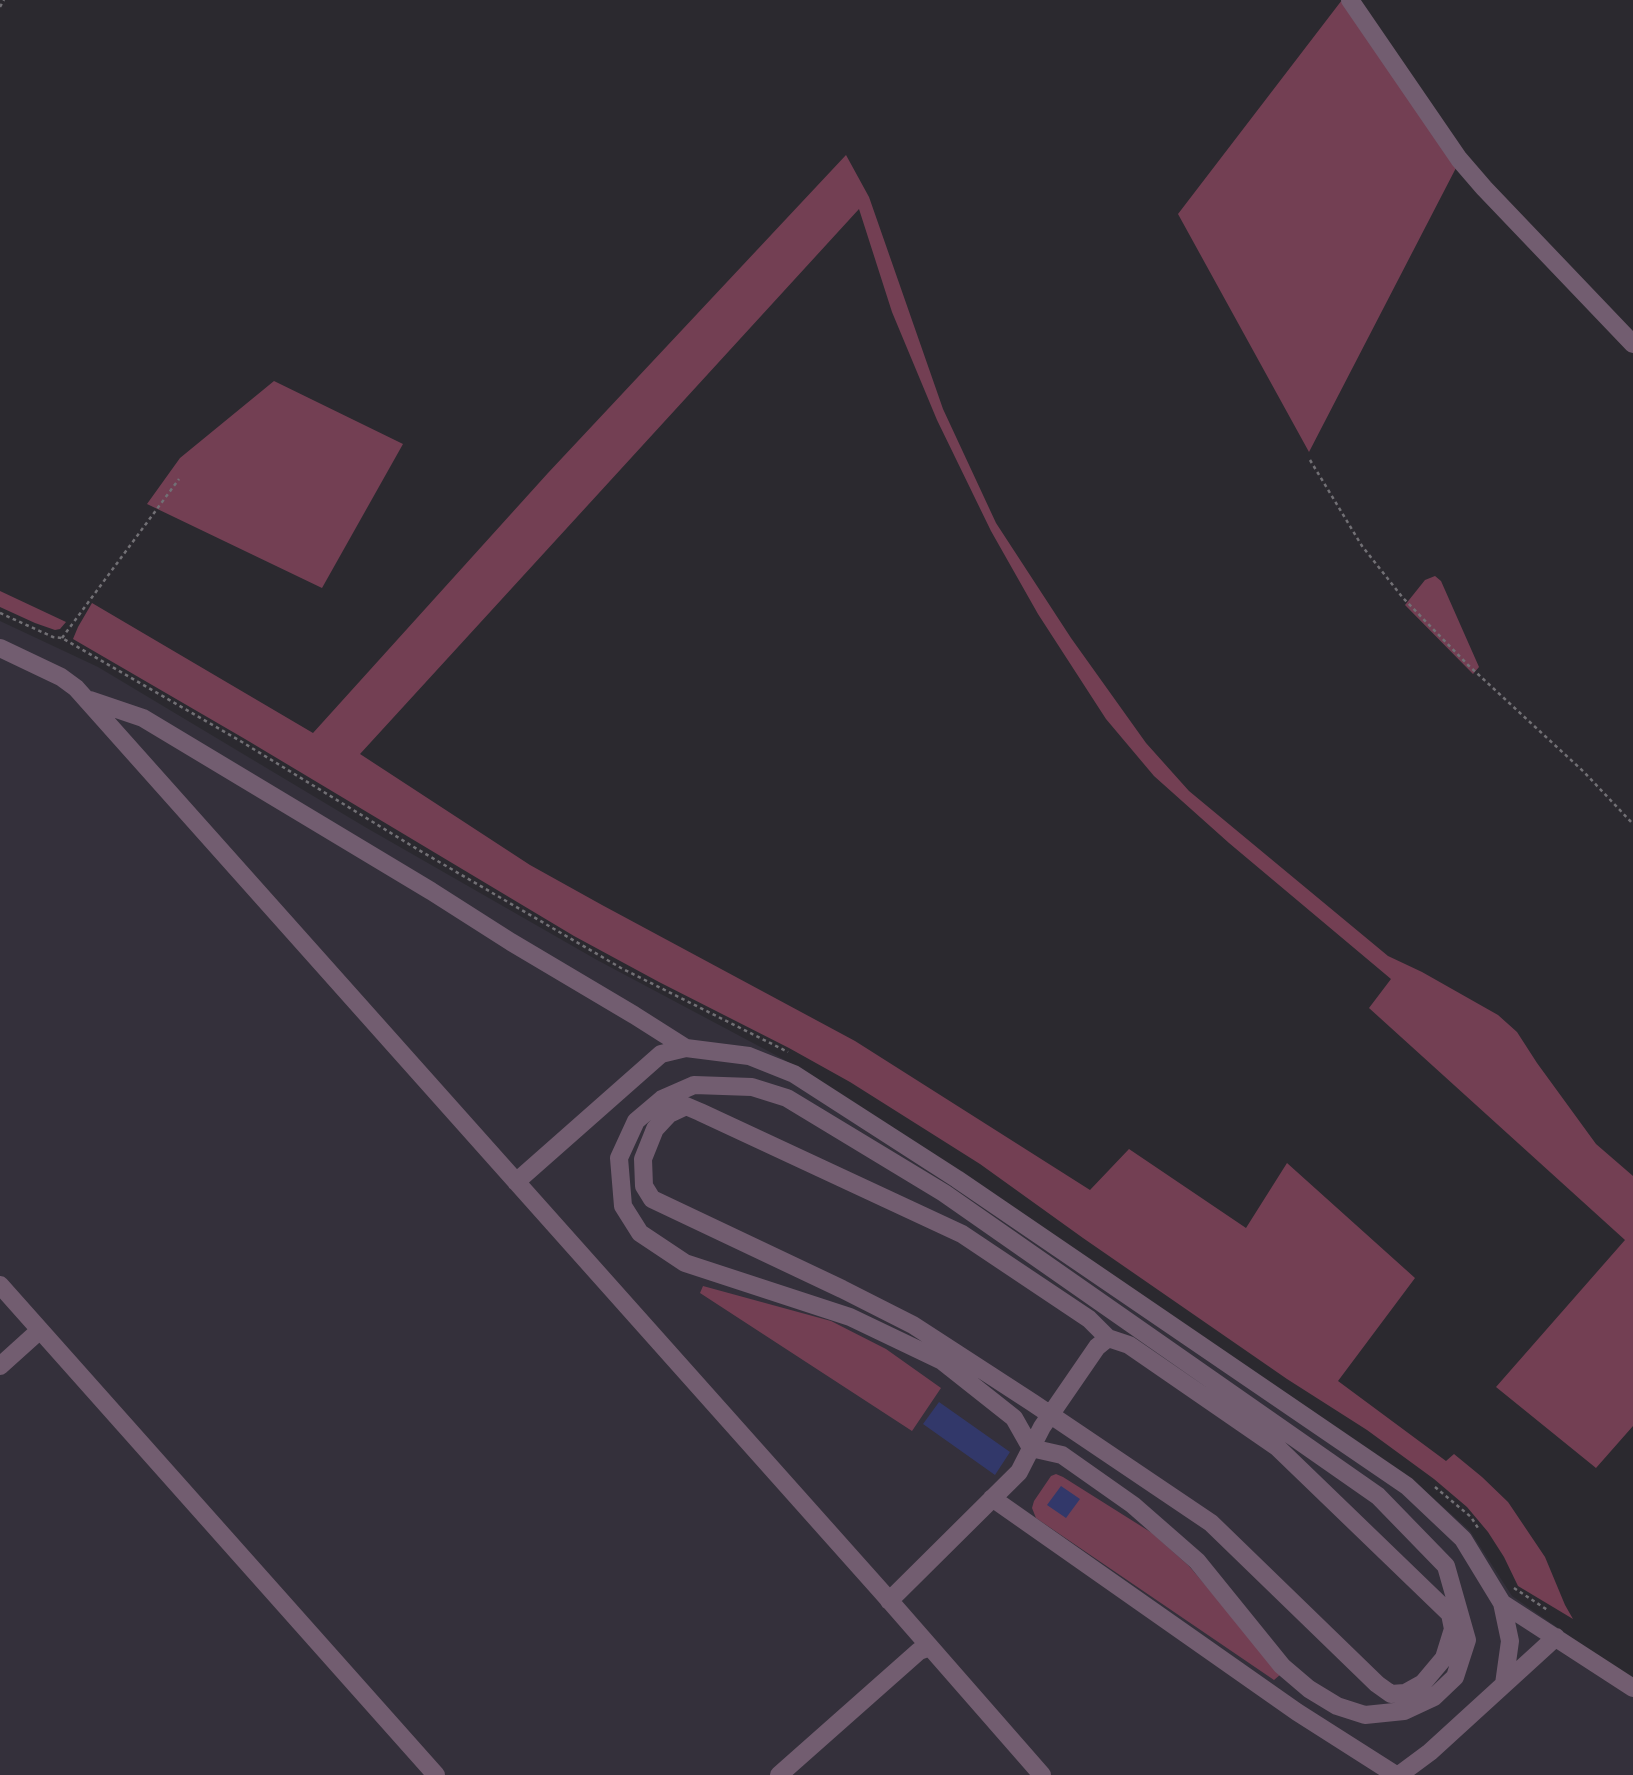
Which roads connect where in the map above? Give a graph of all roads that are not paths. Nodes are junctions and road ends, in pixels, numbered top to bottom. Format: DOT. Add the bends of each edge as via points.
graph roads {
  1 [pos="1350,0"];
  2 [pos="1633,344"];
  3 [pos="0,648"];
  4 [pos="86,699"];
  5 [pos="686,1048"];
  6 [pos="516,1182"];
  7 [pos="0,1285"];
  8 [pos="40,1330"];
  9 [pos="1108,1338"];
  10 [pos="0,1366"];
  11 [pos="1050,1415"];
  12 [pos="1031,1448"];
  13 [pos="992,1498"];
  14 [pos="889,1601"];
  15 [pos="1502,1603"];
  16 [pos="1556,1637"];
  17 [pos="930,1647"];
  18 [pos="1504,1684"];
  19 [pos="1633,1688"];
  20 [pos="436,1775"];
  21 [pos="779,1775"];
  22 [pos="1042,1775"];
  23 [pos="1397,1775"];
  1 -- 2 [label="lane" via="1459,159"];
  3 -- 4 [label="lane" via="61,677"];
  4 -- 5 [label="lane" via="143,718"];
  4 -- 6 [label="lane"];
  5 -- 6 [label="lane" via="661,1054"];
  5 -- 15 [label="lane" via="749,1056 794,1074 957,1179 1407,1486 1463,1539"];
  6 -- 14 [label="lane"];
  7 -- 8 [label="lane"];
  8 -- 10 [label="lane"];
  8 -- 20 [label="lane"];
  9 -- 11 [label="lane"];
  9 -- 11 [label="lane" via="1129,1345 1287,1456 1450,1614 1453,1629 1444,1658 1423,1683 1405,1693 1391,1694 1211,1523"];
  9 -- 11 [label="lane" via="1089,1319 962,1234 700,1112 685,1106 655,1129 643,1159 644,1186 652,1199 913,1325"];
  11 -- 12 [label="lane"];
  12 -- 12 [label="lane" via="1014,1418 942,1361 850,1317 685,1263 640,1233 624,1206 619,1158 636,1121 662,1099 694,1085 752,1087 787,1098 944,1193 1378,1496 1446,1566 1467,1640 1455,1677 1434,1698 1404,1711 1365,1715 1337,1706 1282,1666 1197,1561 1133,1505 1062,1455"];
  12 -- 13 [label="lane" via="1018,1472"];
  13 -- 14 [label="lane"];
  13 -- 23 [label="lane" via="1297,1712"];
  14 -- 17 [label="lane"];
  15 -- 16 [label="lane"];
  15 -- 18 [label="lane" via="1510,1640"];
  16 -- 18 [label="lane"];
  16 -- 19 [label="lane"];
  17 -- 21 [label="lane" via="919,1651"];
  17 -- 22 [label="lane"];
  18 -- 23 [label="lane" via="1430,1752"];
}
